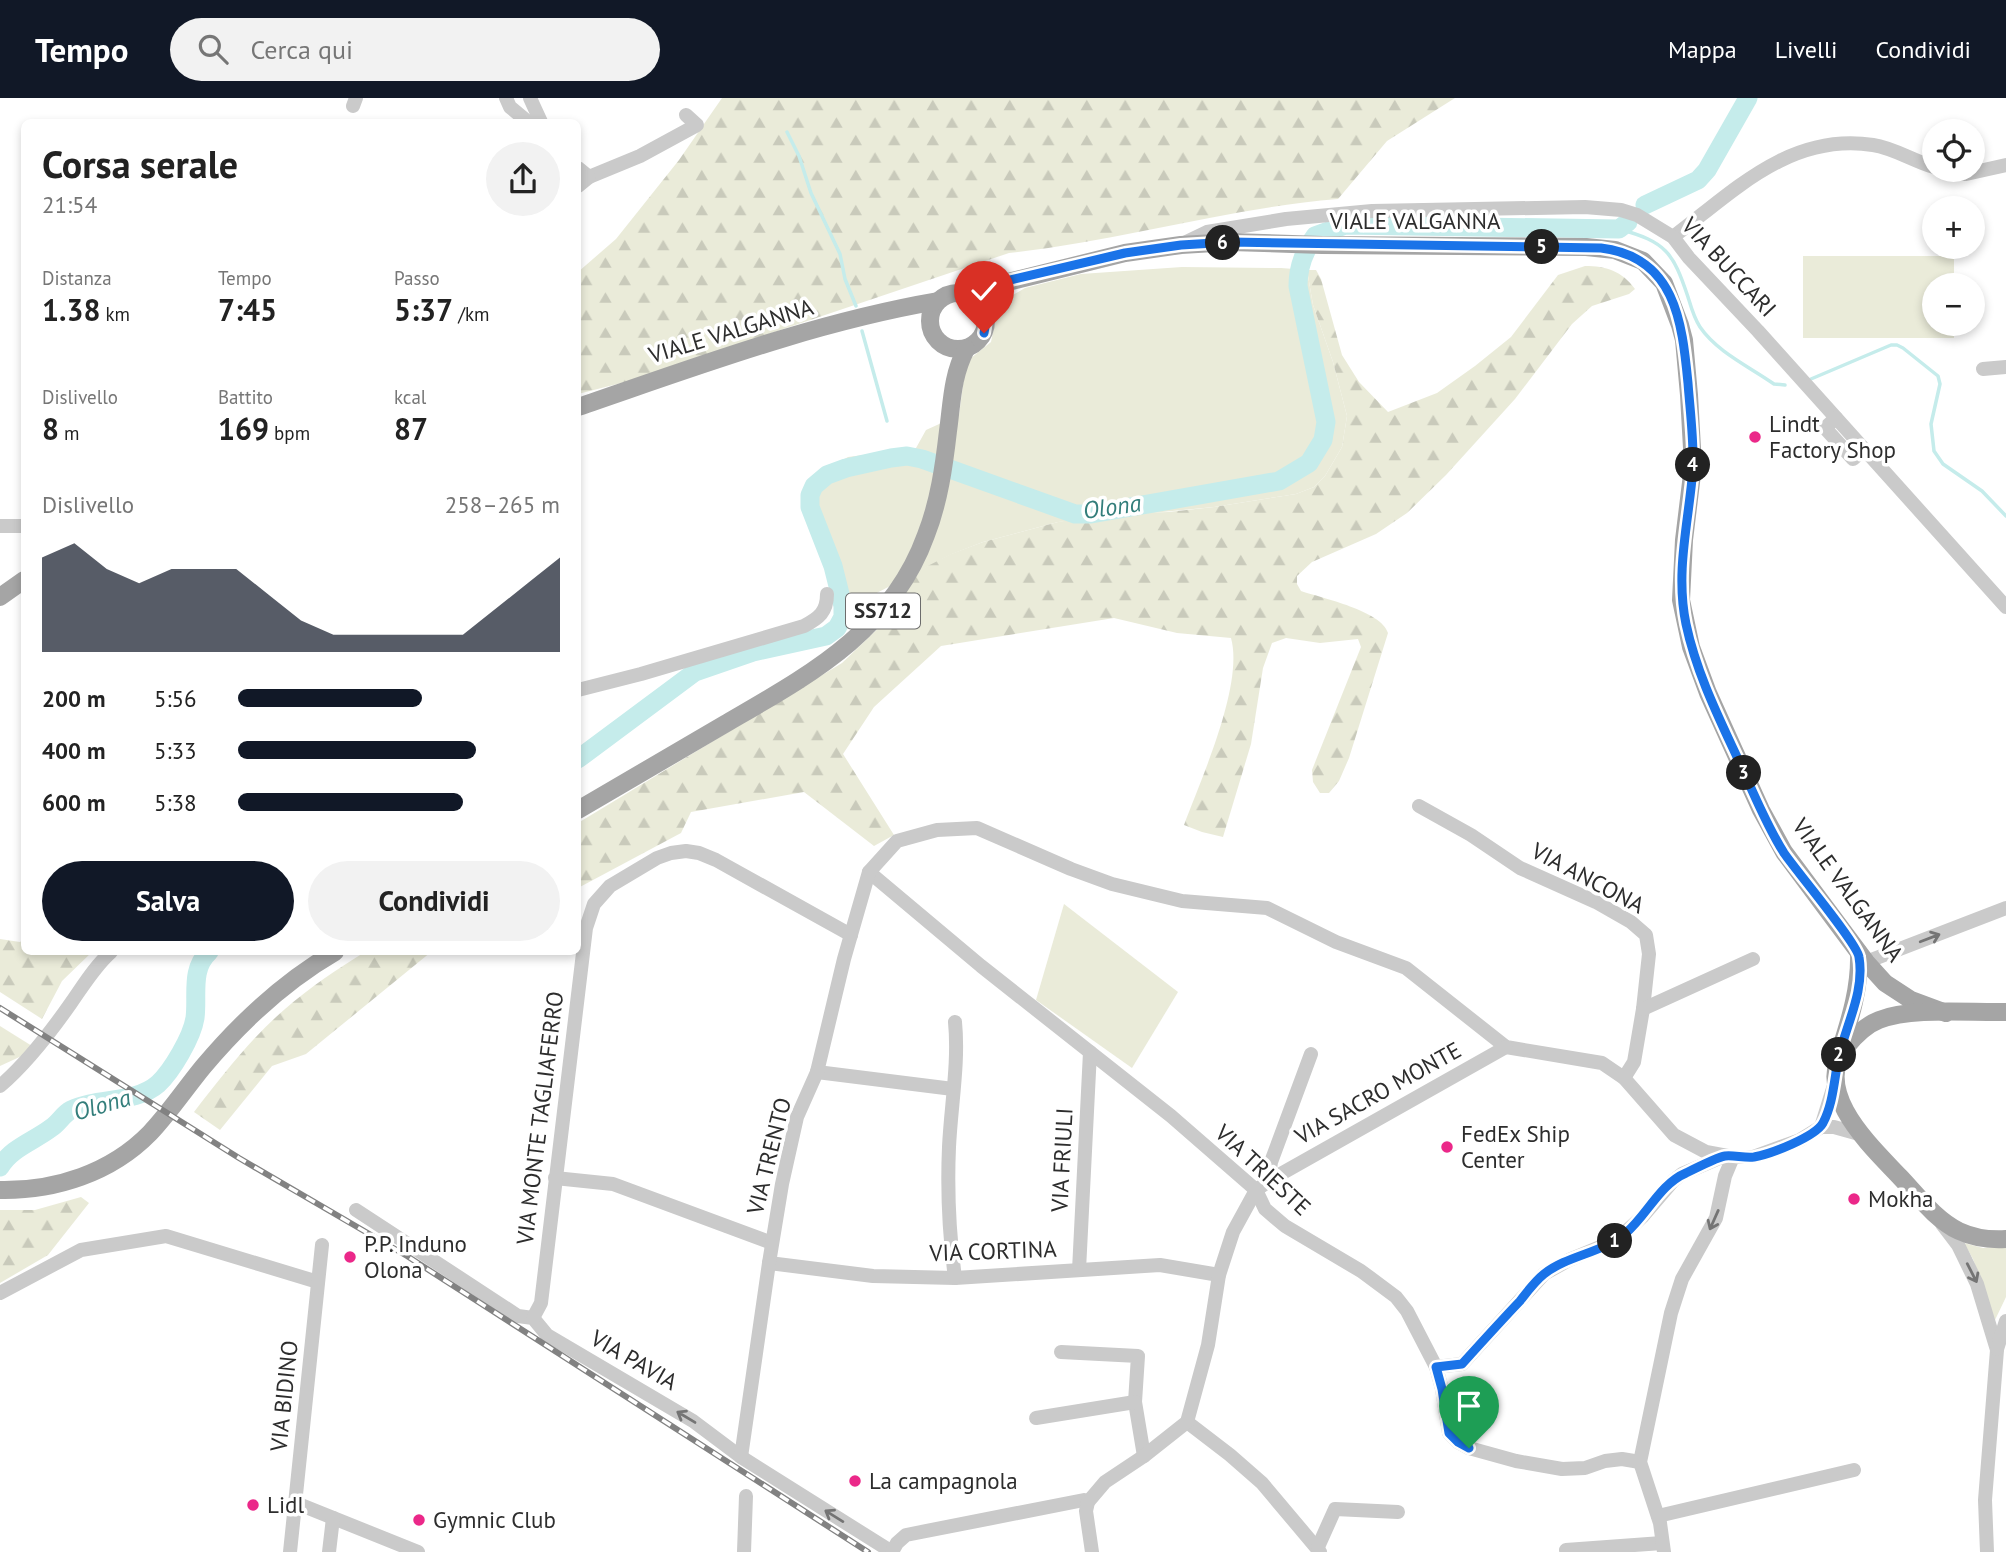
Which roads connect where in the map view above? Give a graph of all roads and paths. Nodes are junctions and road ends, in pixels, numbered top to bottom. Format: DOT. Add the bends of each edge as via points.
graph roads {
  1 [pos="506,98"];
  2 [pos="530,98"];
  3 [pos="686,115"];
  4 [pos="524,119"];
  5 [pos="540,119"];
  6 [pos="1922,163"];
  7 [pos="2006,165"];
  8 [pos="1985,170"];
  9 [pos="581,177"];
  10 [pos="1304,219"];
  11 [pos="1673,237"];
  12 [pos="1264,243"];
  13 [pos="1181,245"];
  14 [pos="1002,282"];
  15 [pos="964,293"];
  16 [pos="938,301"];
  17 [pos="901,307"];
  18 [pos="984,309"];
  19 [pos="929,321"];
  20 [pos="945,347"];
  21 [pos="966,349"];
  22 [pos="2006,367"];
  23 [pos="1983,369"];
  24 [pos="953,380"];
  25 [pos="581,406"];
  26 [pos="0,526"];
  27 [pos="21,526"];
  28 [pos="21,582"];
  29 [pos="827,594"];
  30 [pos="0,597"];
  31 [pos="2006,607"];
  32 [pos="581,689"];
  33 [pos="1419,806"];
  34 [pos="581,808"];
  35 [pos="869,872"];
  36 [pos="2006,908"];
  37 [pos="851,935"];
  38 [pos="108,955"];
  39 [pos="331,955"];
  40 [pos="1863,958"];
  41 [pos="1753,959"];
  42 [pos="1643,1009"];
  43 [pos="2006,1012"];
  44 [pos="1946,1013"];
  45 [pos="955,1022"];
  46 [pos="1506,1047"];
  47 [pos="1090,1052"];
  48 [pos="1311,1054"];
  49 [pos="1837,1068"];
  50 [pos="817,1072"];
  51 [pos="1624,1078"];
  52 [pos="0,1086"];
  53 [pos="953,1090"];
  54 [pos="1821,1127"];
  55 [pos="1859,1134"];
  56 [pos="1729,1157"];
  57 [pos="555,1178"];
  58 [pos="1272,1179"];
  59 [pos="1256,1190"];
  60 [pos="2,1191"];
  61 [pos="356,1210"];
  62 [pos="1936,1215"];
  63 [pos="2006,1239"];
  64 [pos="772,1243"];
  65 [pos="322,1245"];
  66 [pos="769,1263"];
  67 [pos="1079,1270"];
  68 [pos="1219,1275"];
  69 [pos="950,1278"];
  70 [pos="318,1282"];
  71 [pos="0,1293"];
  72 [pos="533,1318"];
  73 [pos="2006,1321"];
  74 [pos="1997,1350"];
  75 [pos="1062,1352"];
  76 [pos="1436,1367"];
  77 [pos="1135,1402"];
  78 [pos="1036,1418"];
  79 [pos="1186,1422"];
  80 [pos="1144,1456"];
  81 [pos="741,1457"];
  82 [pos="1640,1462"];
  83 [pos="1854,1470"];
  84 [pos="746,1496"];
  85 [pos="1088,1502"];
  86 [pos="296,1503"];
  87 [pos="1398,1512"];
  88 [pos="1658,1516"];
  89 [pos="333,1518"];
  90 [pos="1663,1548"];
  91 [pos="1319,1550"];
  92 [pos="1566,1550"];
  93 [pos="290,1552"];
  94 [pos="329,1552"];
  95 [pos="418,1552"];
  96 [pos="744,1552"];
  97 [pos="892,1552"];
  98 [pos="1092,1552"];
  99 [pos="1987,1552"];
  1 -- 4 [label="street"];
  2 -- 5 [label="street"];
  3 -- 9 [label="street" via="697,125 640,156"];
  6 -- 11 [label="street" via="1872,145 1844,144 1787,157 1736,186"];
  7 -- 8 [label="street"];
  10 -- 11 [label="street, VIA BUCCARI" via="1371,211 1585,207 1621,209"];
  10 -- 12 [label="street, VIA BUCCARI"];
  10 -- 13 [label="street, VIA BUCCARI" via="1207,232"];
  11 -- 31 [label="street, VIA BUCCARI"];
  12 -- 13 [label="main road, VIALE VALGANNA"];
  12 -- 40 [label="main road, VIALE VALGANNA" via="1601,248 1643,261 1664,283 1684,340 1689,395 1693,466 1681,600 1691,647 1708,694 1784,852"];
  13 -- 14 [label="main road, VIALE VALGANNA" via="1125,253"];
  14 -- 15 [label="main road, VIALE VALGANNA"];
  14 -- 18 [label="main road"];
  15 -- 16 [label="main road"];
  15 -- 18 [label="main road"];
  16 -- 17 [label="main road, VIALE VALGANNA"];
  16 -- 19 [label="main road"];
  17 -- 19 [label="main road"];
  17 -- 25 [label="main road, VIALE VALGANNA"];
  18 -- 21 [label="main road" via="984,333"];
  19 -- 20 [label="main road" via="935,339"];
  20 -- 21 [label="main road"];
  20 -- 24 [label="main road, SS712"];
  21 -- 24 [label="main road, SS712"];
  22 -- 23 [label="street"];
  24 -- 34 [label="main road, SS712" via="942,479 933,516 916,562 869,627 775,695"];
  26 -- 27 [label="street"];
  28 -- 30 [label="main road"];
  29 -- 32 [label="street" via="825,611 804,626"];
  33 -- 42 [label="street, VIA ANCONA" via="1520,868 1596,902 1646,935 1649,954"];
  35 -- 37 [label="street, VIA TRENTO"];
  35 -- 46 [label="street" via="897,841 937,830 977,828 1112,884 1182,901 1267,908 1336,942 1406,968"];
  35 -- 47 [label="street, VIA TRIESTE"];
  40 -- 36 [label="street, one-way"];
  37 -- 50 [label="street, VIA TRENTO"];
  37 -- 57 [label="street, VIA MONTE TAGLIAFERRO" via="699,853 665,855 610,886 594,904 586,928"];
  38 -- 52 [label="street" via="17,1072"];
  39 -- 60 [label="main road" via="274,995 128,1152 81,1178"];
  40 -- 44 [label="main road, VIALE VALGANNA" via="1885,983"];
  40 -- 49 [label="main road"];
  41 -- 42 [label="street"];
  42 -- 51 [label="street, VIA ANCONA" via="1634,1062"];
  43 -- 44 [label="main road"];
  44 -- 49 [label="main road" via="1876,1021 1851,1041"];
  45 -- 53 [label="street"];
  46 -- 51 [label="street" via="1602,1063"];
  46 -- 58 [label="street, VIA SACRO MONTE"];
  47 -- 59 [label="street, VIA TRIESTE"];
  47 -- 67 [label="street, VIA FRIULI"];
  48 -- 58 [label="street, VIA SACRO MONTE" via="1271,1162"];
  49 -- 54 [label="street"];
  49 -- 55 [label="main road" via="1844,1109"];
  50 -- 53 [label="street"];
  50 -- 64 [label="street, VIA TRENTO" via="797,1117"];
  51 -- 56 [label="street" via="1674,1135 1706,1152"];
  53 -- 69 [label="street" via="947,1216"];
  54 -- 55 [label="street"];
  54 -- 56 [label="street" via="1775,1150 1753,1157"];
  55 -- 62 [label="main road"];
  56 -- 76 [label="street" via="1682,1174 1617,1240 1544,1274 1462,1364"];
  56 -- 82 [label="street, one-way" via="1716,1218 1682,1279"];
  57 -- 64 [label="street" via="613,1184"];
  57 -- 72 [label="street, VIA MONTE TAGLIAFERRO" via="541,1303"];
  58 -- 59 [label="street, VIA SACRO MONTE"];
  59 -- 68 [label="street, VIA SACRO MONTE" via="1233,1232"];
  59 -- 76 [label="street, VIA TRIESTE" via="1265,1209 1285,1226 1396,1297"];
  61 -- 72 [label="street, VIA PAVIA" via="518,1316"];
  62 -- 63 [label="main road" via="1959,1231 1985,1239"];
  62 -- 74 [label="street, one-way" via="1958,1245 1977,1284"];
  64 -- 66 [label="street, VIA TRENTO"];
  65 -- 70 [label="street, VIA BIDINO"];
  66 -- 69 [label="street, VIA CORTINA" via="873,1276"];
  66 -- 81 [label="street, VIA TRENTO"];
  67 -- 68 [label="street, VIA CORTINA" via="1160,1265"];
  67 -- 69 [label="street, VIA CORTINA"];
  68 -- 79 [label="street, VIA SACRO MONTE" via="1208,1345"];
  70 -- 71 [label="street" via="166,1236 81,1250"];
  70 -- 86 [label="street, VIA BIDINO"];
  81 -- 72 [label="street, VIA PAVIA, one-way" via="693,1421 547,1335"];
  73 -- 74 [label="street"];
  74 -- 99 [label="street" via="1985,1500"];
  75 -- 77 [label="street" via="1138,1356"];
  76 -- 82 [label="street, VIA TRIESTE" via="1449,1433 1469,1448 1562,1469 1622,1459"];
  77 -- 78 [label="street"];
  77 -- 80 [label="street"];
  79 -- 80 [label="street"];
  79 -- 91 [label="street" via="1262,1483"];
  80 -- 85 [label="street" via="1105,1482"];
  97 -- 81 [label="street, VIA PAVIA, one-way"];
  82 -- 88 [label="street"];
  83 -- 88 [label="street"];
  84 -- 96 [label="street"];
  85 -- 97 [label="street" via="905,1535"];
  85 -- 98 [label="street"];
  86 -- 89 [label="street"];
  86 -- 93 [label="street, VIA BIDINO"];
  87 -- 91 [label="street" via="1335,1509"];
  88 -- 90 [label="street"];
  89 -- 94 [label="street"];
  89 -- 95 [label="street"];
  90 -- 92 [label="street"];
}
